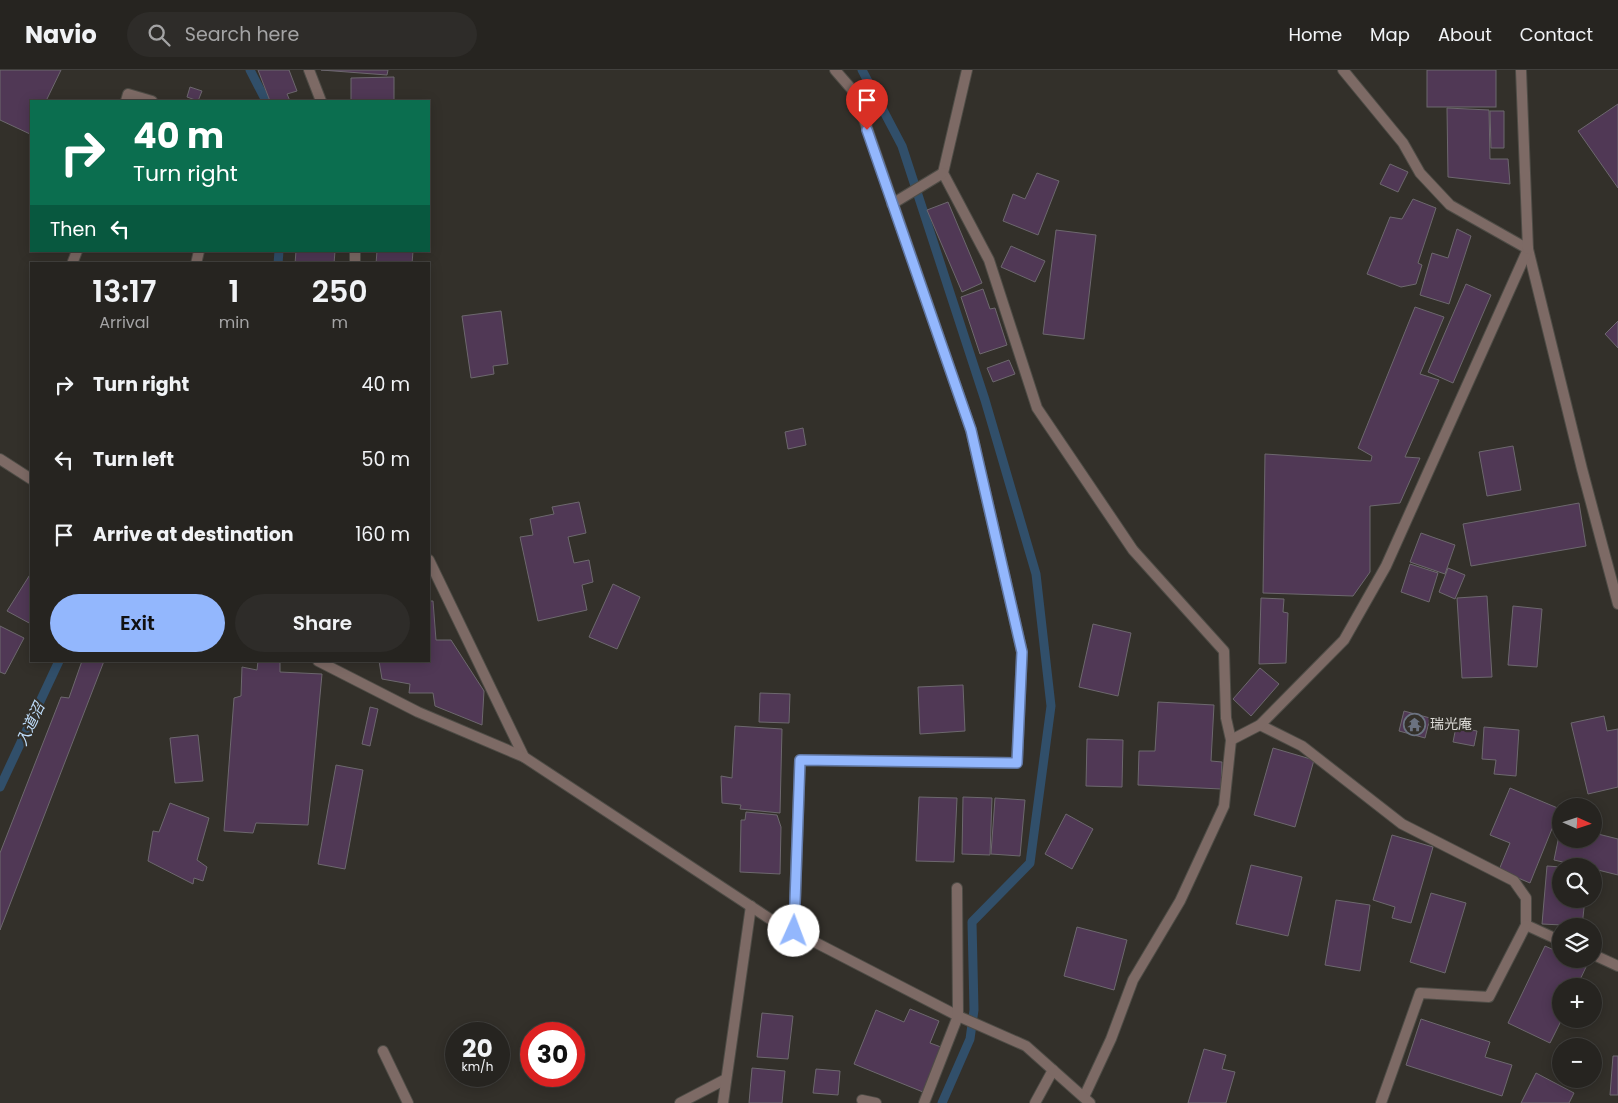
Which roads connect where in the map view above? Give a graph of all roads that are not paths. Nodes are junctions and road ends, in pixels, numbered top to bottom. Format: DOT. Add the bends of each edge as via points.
graph roads {
  1 [pos="309,70"];
  2 [pos="835,70"];
  3 [pos="967,70"];
  4 [pos="1343,70"];
  5 [pos="1521,70"];
  6 [pos="126,100"];
  7 [pos="149,100"];
  8 [pos="321,100"];
  9 [pos="943,173"];
  10 [pos="896,202"];
  11 [pos="1528,249"];
  12 [pos="0,458"];
  13 [pos="30,478"];
  14 [pos="430,562"];
  15 [pos="1618,604"];
  16 [pos="320,662"];
  17 [pos="1260,725"];
  18 [pos="1231,740"];
  19 [pos="524,757"];
  20 [pos="958,888"];
  21 [pos="751,906"];
  22 [pos="1526,925"];
  23 [pos="794,931"];
  24 [pos="1552,937"];
  25 [pos="1602,959"];
  26 [pos="1618,966"];
  27 [pos="958,1016"];
  28 [pos="383,1051"];
  29 [pos="1053,1070"];
  30 [pos="726,1079"];
  31 [pos="862,1100"];
  32 [pos="1087,1100"];
  33 [pos="408,1103"];
  34 [pos="680,1103"];
  35 [pos="723,1103"];
  36 [pos="876,1103"];
  37 [pos="924,1103"];
  38 [pos="1035,1103"];
  39 [pos="1381,1103"];
  1 -- 8 [label="street"];
  2 -- 10 [label="street" via="855,94"];
  3 -- 9 [label="street"];
  4 -- 11 [label="street" via="1403,143 1420,173 1450,205"];
  5 -- 11 [label="street"];
  6 -- 7 [label="street" via="128,94"];
  9 -- 10 [label="street"];
  9 -- 18 [label="street" via="988,260 1038,408 1134,550 1224,651 1226,718"];
  10 -- 23 [label="street" via="971,430 1022,652 1017,763 800,760"];
  11 -- 15 [label="street"];
  11 -- 17 [label="street" via="1386,566 1344,640"];
  12 -- 13 [label="street"];
  14 -- 19 [label="street"];
  16 -- 19 [label="street" via="418,712"];
  17 -- 18 [label="street"];
  17 -- 22 [label="street" via="1302,746 1402,824 1514,881 1526,898"];
  18 -- 32 [label="street" via="1224,806 1180,901 1133,980"];
  19 -- 21 [label="street"];
  20 -- 27 [label="street"];
  21 -- 23 [label="street"];
  21 -- 30 [label="street"];
  22 -- 24 [label="street"];
  22 -- 39 [label="street" via="1489,997 1420,993"];
  23 -- 27 [label="street"];
  25 -- 26 [label="street"];
  27 -- 29 [label="street" via="1026,1046"];
  27 -- 37 [label="street"];
  28 -- 33 [label="street"];
  29 -- 32 [label="street"];
  29 -- 38 [label="street"];
  30 -- 34 [label="street"];
  30 -- 35 [label="street"];
  31 -- 36 [label="street"];
}
